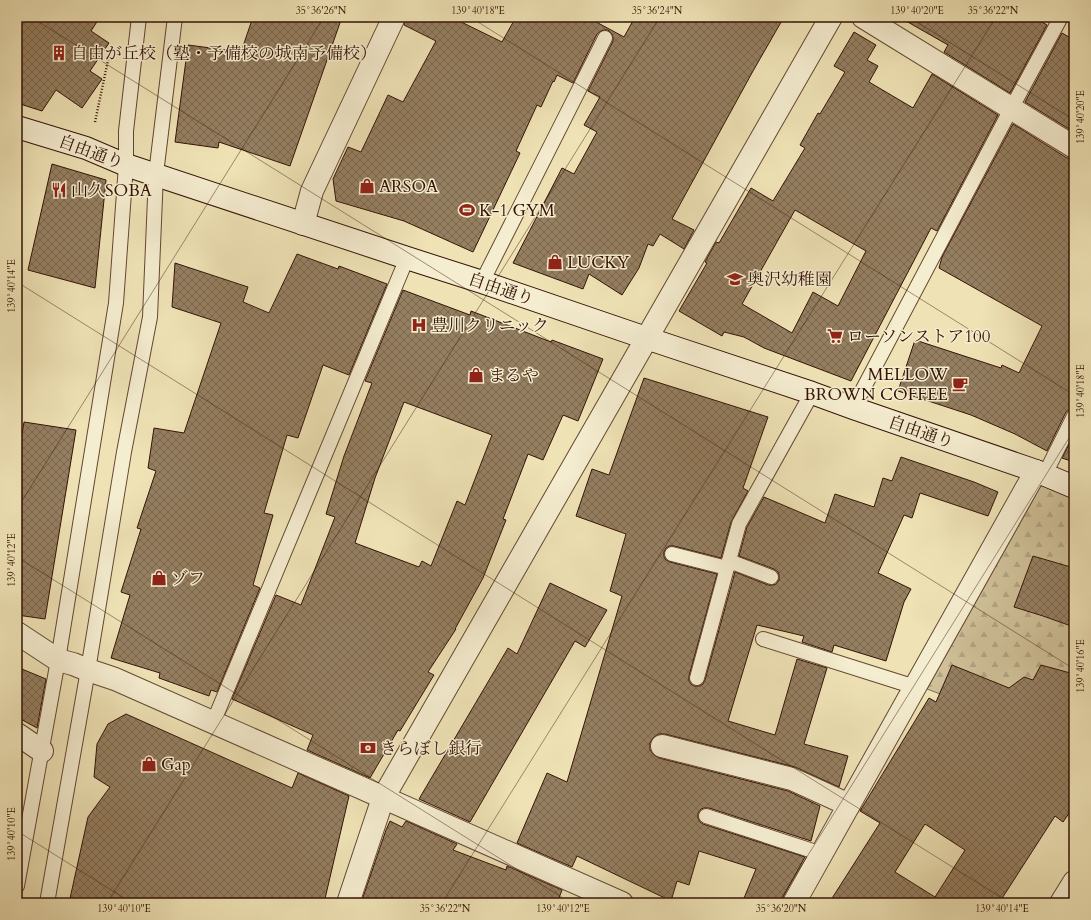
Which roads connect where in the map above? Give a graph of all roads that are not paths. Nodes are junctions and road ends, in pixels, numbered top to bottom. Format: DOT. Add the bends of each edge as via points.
graph roads {
  1 [pos="140,17"];
  2 [pos="175,17"];
  3 [pos="394,17"];
  4 [pos="831,17"];
  5 [pos="863,17"];
  6 [pos="1061,17"];
  7 [pos="605,38"];
  8 [pos="1011,109"];
  9 [pos="17,127"];
  10 [pos="1074,147"];
  11 [pos="126,165"];
  12 [pos="156,174"];
  13 [pos="303,224"];
  14 [pos="407,258"];
  15 [pos="482,282"];
  16 [pos="646,338"];
  17 [pos="812,393"];
  18 [pos="853,408"];
  19 [pos="1074,416"];
  20 [pos="1040,473"];
  21 [pos="1074,487"];
  22 [pos="672,554"];
  23 [pos="728,565"];
  24 [pos="771,577"];
  25 [pos="17,633"];
  26 [pos="763,639"];
  27 [pos="58,660"];
  28 [pos="88,670"];
  29 [pos="697,678"];
  30 [pos="915,687"];
  31 [pos="213,723"];
  32 [pos="17,734"];
  33 [pos="662,746"];
  34 [pos="42,751"];
  35 [pos="383,798"];
  36 [pos="849,805"];
  37 [pos="706,816"];
  38 [pos="822,854"];
  39 [pos="1074,882"];
  40 [pos="17,886"];
  41 [pos="47,903"];
  42 [pos="348,903"];
  43 [pos="622,903"];
  44 [pos="794,903"];
  45 [pos="1061,903"];
  1 -- 11 [label="lane" via="126,131"];
  2 -- 12 [label="lane"];
  3 -- 13 [label="street" via="312,191"];
  4 -- 16 [label="street"];
  5 -- 8 [label="street"];
  6 -- 8 [label="lane"];
  7 -- 15 [label="lane"];
  8 -- 10 [label="street"];
  8 -- 18 [label="lane"];
  9 -- 11 [label="street, 自由通り" via="86,148"];
  11 -- 12 [label="street, 自由通り"];
  11 -- 27 [label="lane" via="116,303"];
  12 -- 13 [label="street, 自由通り"];
  12 -- 28 [label="lane" via="150,317 124,452"];
  13 -- 14 [label="street, 自由通り"];
  14 -- 15 [label="street, 自由通り"];
  14 -- 31 [label="lane"];
  15 -- 16 [label="street, 自由通り"];
  16 -- 17 [label="street, 自由通り"];
  16 -- 35 [label="street"];
  17 -- 18 [label="street, 自由通り"];
  17 -- 23 [label="lane" via="739,524"];
  18 -- 20 [label="street, 自由通り"];
  19 -- 20 [label="lane"];
  20 -- 21 [label="street, 自由通り"];
  20 -- 30 [label="street"];
  22 -- 23 [label="lane"];
  23 -- 24 [label="lane"];
  23 -- 29 [label="lane"];
  25 -- 27 [label="street"];
  26 -- 30 [label="lane"];
  27 -- 28 [label="street"];
  27 -- 34 [label="lane"];
  28 -- 31 [label="street"];
  28 -- 41 [label="lane"];
  30 -- 36 [label="street"];
  31 -- 35 [label="street"];
  32 -- 34 [label="street"];
  33 -- 36 [label="street" via="792,779"];
  34 -- 40 [label="lane"];
  35 -- 42 [label="street"];
  35 -- 43 [label="street"];
  36 -- 38 [label="street"];
  37 -- 38 [label="lane"];
  38 -- 44 [label="street"];
  39 -- 45 [label="street"];
}
